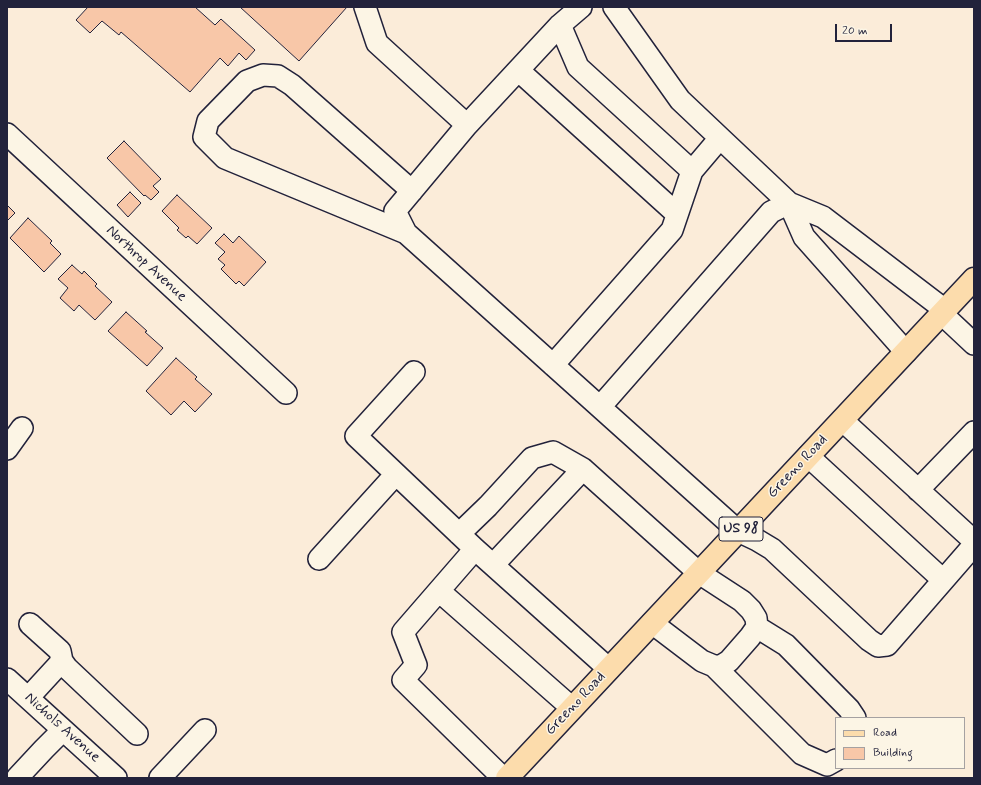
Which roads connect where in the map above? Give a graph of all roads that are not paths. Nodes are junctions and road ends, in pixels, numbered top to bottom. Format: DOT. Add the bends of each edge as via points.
graph roads {
  1 [pos="365,7"];
  2 [pos="581,7"];
  3 [pos="614,7"];
  4 [pos="560,25"];
  5 [pos="518,70"];
  6 [pos="467,125"];
  7 [pos="7,134"];
  8 [pos="720,138"];
  9 [pos="692,171"];
  10 [pos="412,191"];
  11 [pos="789,203"];
  12 [pos="677,214"];
  13 [pos="406,233"];
  14 [pos="974,279"];
  15 [pos="943,312"];
  16 [pos="974,344"];
  17 [pos="906,352"];
  18 [pos="553,365"];
  19 [pos="414,372"];
  20 [pos="286,393"];
  21 [pos="600,407"];
  22 [pos="842,420"];
  23 [pos="22,428"];
  24 [pos="974,432"];
  25 [pos="7,449"];
  26 [pos="808,456"];
  27 [pos="583,469"];
  28 [pos="396,474"];
  29 [pos="918,490"];
  30 [pos="738,531"];
  31 [pos="459,534"];
  32 [pos="974,541"];
  33 [pos="974,545"];
  34 [pos="475,549"];
  35 [pos="319,559"];
  36 [pos="493,565"];
  37 [pos="699,573"];
  38 [pos="943,580"];
  39 [pos="439,591"];
  40 [pos="652,623"];
  41 [pos="30,624"];
  42 [pos="758,627"];
  43 [pos="62,661"];
  44 [pos="714,666"];
  45 [pos="609,669"];
  46 [pos="7,679"];
  47 [pos="28,698"];
  48 [pos="572,708"];
  49 [pos="854,717"];
  50 [pos="63,730"];
  51 [pos="205,730"];
  52 [pos="137,734"];
  53 [pos="835,761"];
  54 [pos="17,778"];
  55 [pos="116,778"];
  56 [pos="160,778"];
  57 [pos="503,778"];
  58 [pos="507,778"];
  1 -- 6 [label="street" via="377,42"];
  2 -- 4 [label="street"];
  3 -- 8 [label="street" via="680,100"];
  4 -- 5 [label="street"];
  4 -- 9 [label="street" via="578,67"];
  5 -- 6 [label="street"];
  5 -- 12 [label="street"];
  6 -- 10 [label="street"];
  7 -- 20 [label="street, Northrop Avenue"];
  8 -- 9 [label="street"];
  8 -- 11 [label="street"];
  9 -- 12 [label="street"];
  10 -- 13 [label="street" via="395,212"];
  10 -- 13 [label="street" via="292,85 278,76 263,75 246,81 208,121 204,137 225,158"];
  11 -- 15 [label="street" via="823,217"];
  11 -- 17 [label="street" via="804,237"];
  11 -- 21 [label="street" via="771,212"];
  12 -- 18 [label="street" via="672,230"];
  13 -- 18 [label="street"];
  14 -- 15 [label="main road, Greeno Road / US 98"];
  15 -- 16 [label="street"];
  15 -- 17 [label="main road, Greeno Road / US 98"];
  17 -- 22 [label="main road, Greeno Road / US 98"];
  18 -- 21 [label="street"];
  19 -- 28 [label="street" via="356,436"];
  21 -- 30 [label="street"];
  22 -- 26 [label="main road, Greeno Road / US 98"];
  22 -- 29 [label="street"];
  23 -- 25 [label="street"];
  24 -- 29 [label="street"];
  26 -- 30 [label="main road, Greeno Road / US 98"];
  26 -- 38 [label="street"];
  27 -- 31 [label="street" via="553,452 532,458"];
  27 -- 36 [label="street"];
  27 -- 37 [label="street"];
  28 -- 31 [label="street"];
  28 -- 35 [label="street"];
  29 -- 32 [label="street"];
  30 -- 37 [label="main road, Greeno Road / US 98"];
  30 -- 38 [label="street" via="772,549 878,646 887,645"];
  31 -- 34 [label="street"];
  33 -- 38 [label="street"];
  34 -- 36 [label="street"];
  34 -- 39 [label="street"];
  36 -- 45 [label="street"];
  37 -- 40 [label="main road, Greeno Road / US 98"];
  37 -- 42 [label="street" via="742,601 756,618"];
  39 -- 48 [label="street"];
  39 -- 57 [label="street" via="403,632 416,665 403,680"];
  40 -- 44 [label="street" via="702,661"];
  40 -- 45 [label="main road, Greeno Road / US 98"];
  41 -- 43 [label="street" via="60,651"];
  42 -- 44 [label="street" via="729,661 721,666"];
  42 -- 49 [label="street" via="786,644"];
  43 -- 47 [label="street"];
  43 -- 52 [label="street"];
  44 -- 53 [label="street" via="802,754 827,765"];
  45 -- 48 [label="main road, Greeno Road / US 98"];
  46 -- 47 [label="street, Nichols Avenue"];
  47 -- 50 [label="street, Nichols Avenue"];
  48 -- 58 [label="main road, Greeno Road / US 98"];
  50 -- 54 [label="street"];
  50 -- 55 [label="street, Nichols Avenue"];
  51 -- 56 [label="street"];
}
